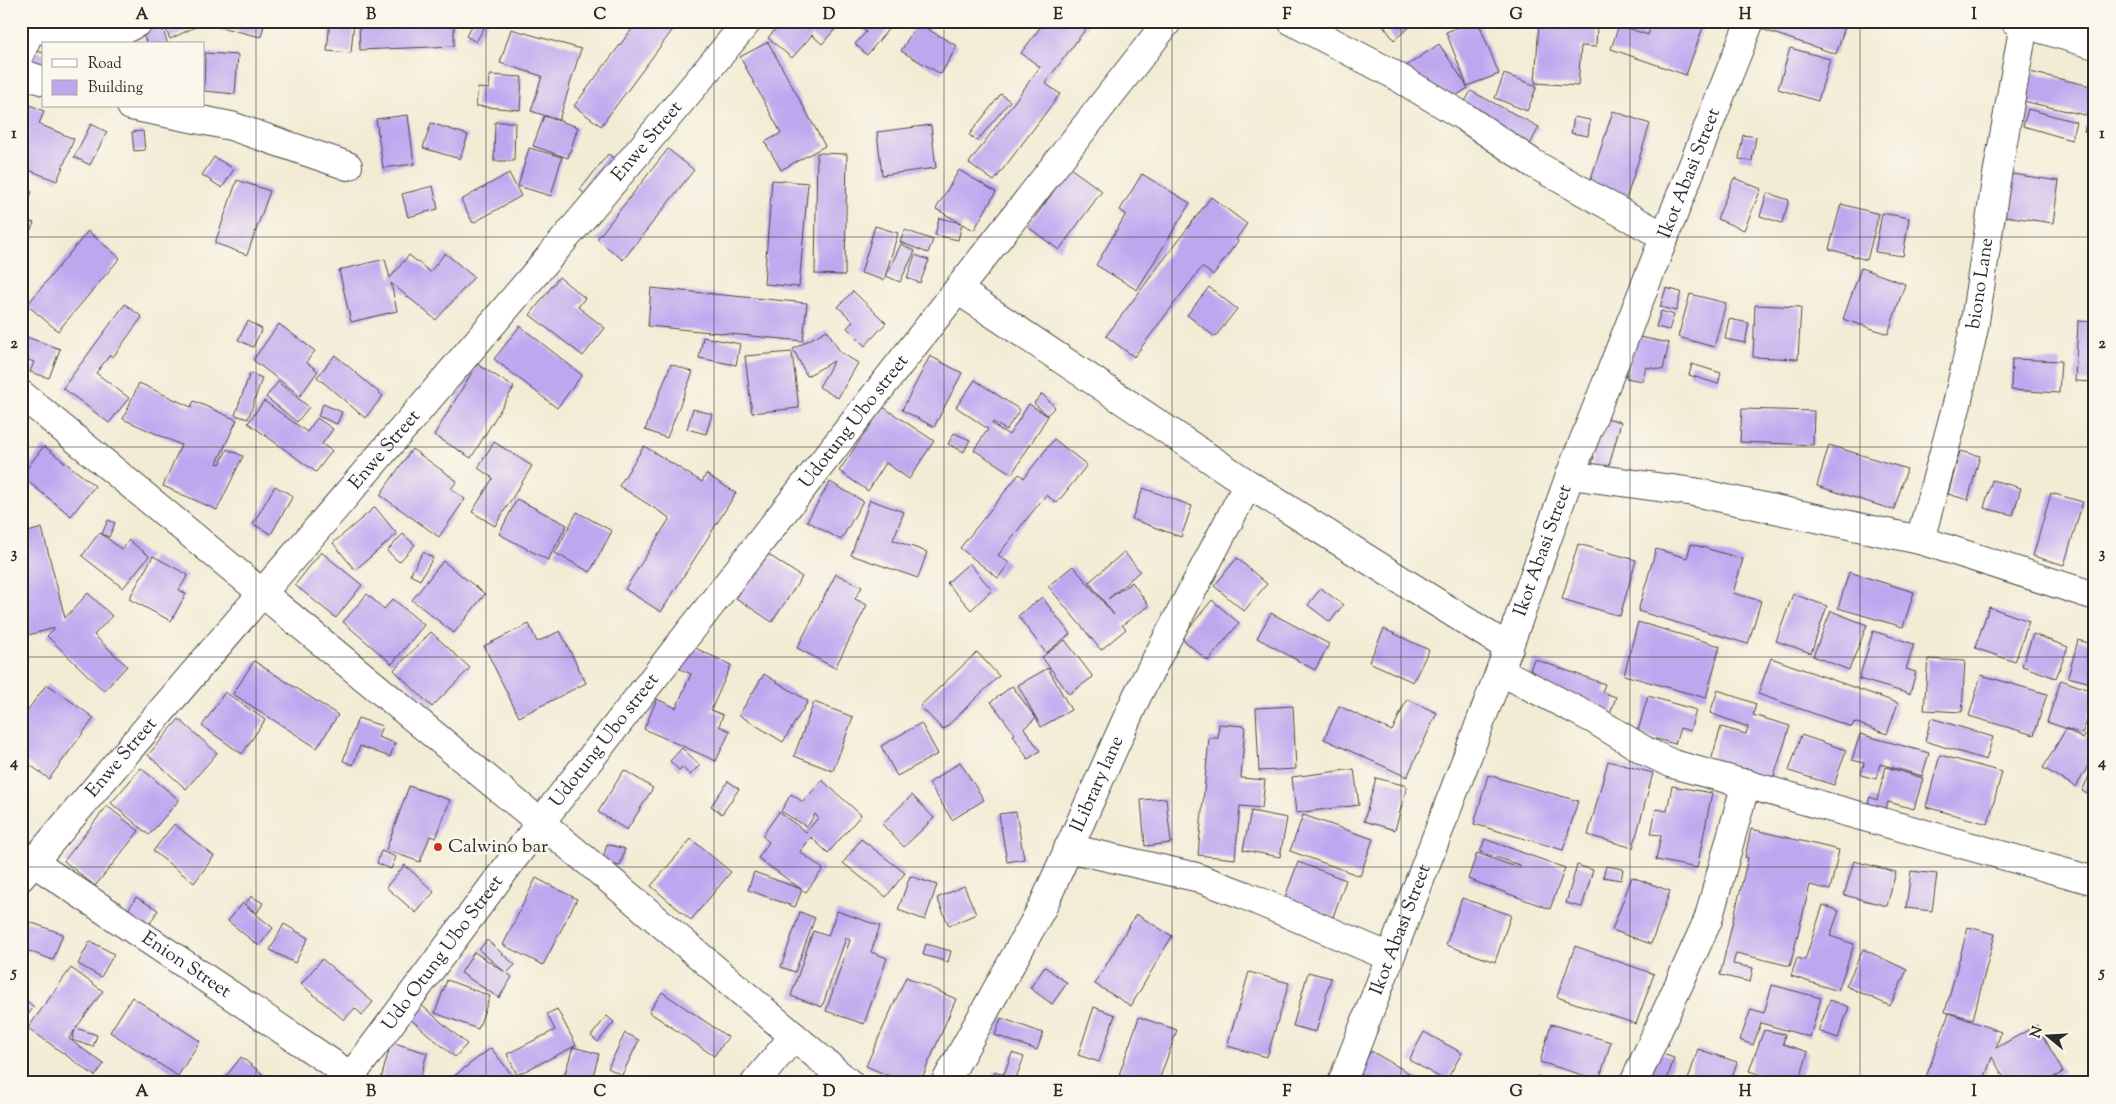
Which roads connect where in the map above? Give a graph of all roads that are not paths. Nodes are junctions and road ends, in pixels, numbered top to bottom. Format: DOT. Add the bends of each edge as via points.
graph roads {
  1 [pos="140,21"];
  2 [pos="748,21"];
  3 [pos="1168,21"];
  4 [pos="1292,21"];
  5 [pos="1750,21"];
  6 [pos="2020,23"];
  7 [pos="33,24"];
  8 [pos="2095,46"];
  9 [pos="21,52"];
  10 [pos="21,73"];
  11 [pos="42,80"];
  12 [pos="141,108"];
  13 [pos="348,166"];
  14 [pos="1665,237"];
  15 [pos="958,290"];
  16 [pos="21,394"];
  17 [pos="1570,475"];
  18 [pos="1248,484"];
  19 [pos="1920,540"];
  20 [pos="261,593"];
  21 [pos="2095,596"];
  22 [pos="1504,660"];
  23 [pos="1746,783"];
  24 [pos="540,823"];
  25 [pos="1068,848"];
  26 [pos="26,864"];
  27 [pos="2095,881"];
  28 [pos="1390,957"];
  29 [pos="794,1036"];
  30 [pos="348,1080"];
  31 [pos="755,1083"];
  32 [pos="849,1083"];
  33 [pos="945,1083"];
  34 [pos="1342,1083"];
  35 [pos="1634,1083"];
  1 -- 7 [label="street" via="92,39"];
  2 -- 20 [label="street, Enwe Street" via="572,233"];
  3 -- 15 [label="street, Udotung Ubo street"];
  4 -- 14 [label="street" via="1391,73 1534,164"];
  5 -- 14 [label="street, Ikot Abasi Street"];
  6 -- 8 [label="street"];
  6 -- 19 [label="street, biono Lane" via="1974,328"];
  7 -- 9 [label="street"];
  10 -- 11 [label="street"];
  12 -- 13 [label="street" via="231,126"];
  14 -- 17 [label="street, Ikot Abasi Street"];
  15 -- 18 [label="street"];
  15 -- 24 [label="street, Udotung Ubo street"];
  16 -- 20 [label="street"];
  17 -- 19 [label="street" via="1694,492"];
  17 -- 22 [label="street, Ikot Abasi Street"];
  18 -- 22 [label="street"];
  18 -- 25 [label="street, lLibrary lane" via="1137,696"];
  19 -- 21 [label="street"];
  20 -- 24 [label="street"];
  20 -- 26 [label="street, Enwe Street"];
  22 -- 23 [label="street" via="1647,752 1673,764"];
  22 -- 28 [label="street, Ikot Abasi Street"];
  23 -- 27 [label="street"];
  23 -- 35 [label="street" via="1708,920"];
  24 -- 29 [label="street"];
  24 -- 30 [label="street, Udo Otung Ubo Street"];
  25 -- 28 [label="street" via="1196,877"];
  25 -- 33 [label="street, lLibrary lane" via="1042,908"];
  26 -- 30 [label="street, Enion Street"];
  28 -- 34 [label="street, Ikot Abasi Street"];
  29 -- 31 [label="street"];
  29 -- 32 [label="street"];
}
